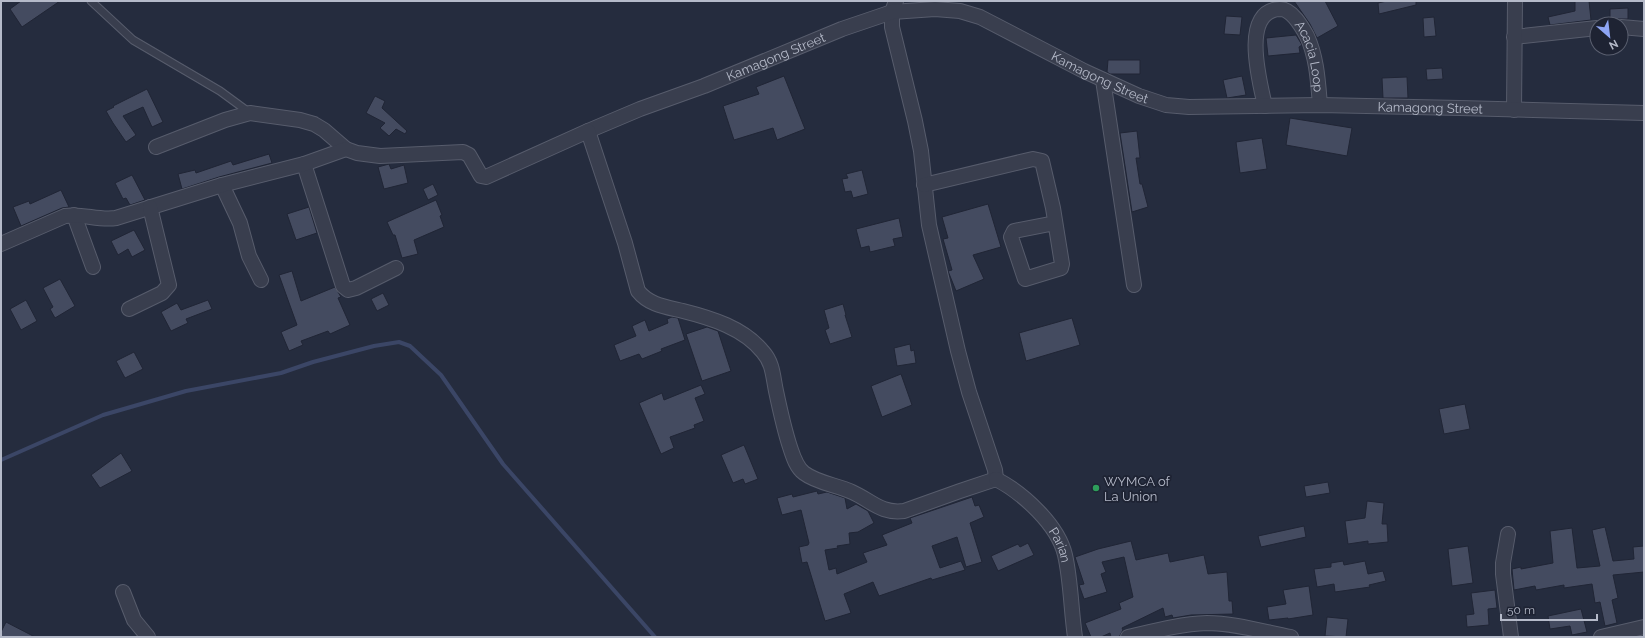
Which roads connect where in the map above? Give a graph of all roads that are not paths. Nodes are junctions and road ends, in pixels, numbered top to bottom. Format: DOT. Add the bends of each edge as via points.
graph roads {
  1 [pos="90,1"];
  2 [pos="1515,1"];
  3 [pos="894,6"];
  4 [pos="1629,28"];
  5 [pos="1589,29"];
  6 [pos="1644,29"];
  7 [pos="1514,37"];
  8 [pos="1103,80"];
  9 [pos="1265,106"];
  10 [pos="1320,106"];
  11 [pos="1514,110"];
  12 [pos="250,113"];
  13 [pos="1644,113"];
  14 [pos="588,131"];
  15 [pos="156,147"];
  16 [pos="346,149"];
  17 [pos="304,164"];
  18 [pos="222,185"];
  19 [pos="924,185"];
  20 [pos="150,207"];
  21 [pos="74,216"];
  22 [pos="1055,223"];
  23 [pos="1,244"];
  24 [pos="93,267"];
  25 [pos="396,268"];
  26 [pos="262,280"];
  27 [pos="1134,285"];
  28 [pos="129,308"];
  29 [pos="996,479"];
  30 [pos="1508,534"];
  31 [pos="123,592"];
  32 [pos="1644,628"];
  33 [pos="148,637"];
  34 [pos="1075,637"];
  35 [pos="1128,637"];
  36 [pos="1291,637"];
  37 [pos="1512,637"];
  38 [pos="1601,637"];
  1 -- 12 [label="lane" via="133,40 220,91"];
  2 -- 7 [label="street"];
  3 -- 8 [label="street, Kamagong Street" via="960,11 980,17"];
  3 -- 14 [label="street, Kamagong Street" via="704,86"];
  3 -- 19 [label="street" via="892,27 915,121"];
  4 -- 6 [label="street"];
  5 -- 7 [label="street"];
  7 -- 11 [label="street"];
  8 -- 9 [label="street, Kamagong Street" via="1166,105"];
  8 -- 27 [label="street"];
  9 -- 10 [label="street, Kamagong Street"];
  9 -- 10 [label="street, Acacia Loop" via="1258,71 1256,39 1264,15 1280,9 1294,17 1307,36 1316,61"];
  10 -- 11 [label="street, Kamagong Street"];
  11 -- 13 [label="street, Kamagong Street"];
  12 -- 15 [label="street"];
  12 -- 16 [label="street" via="314,124"];
  14 -- 16 [label="street, Kamagong Street" via="486,177 481,176 469,155 463,152 380,156"];
  14 -- 29 [label="street" via="638,291 653,303 706,317 728,326 763,351 771,366 785,432 795,461 805,473 843,488 889,512 904,512"];
  16 -- 17 [label="street"];
  17 -- 18 [label="street"];
  17 -- 25 [label="street" via="343,286 348,290 356,288"];
  18 -- 20 [label="street"];
  18 -- 26 [label="street" via="240,223 249,256"];
  19 -- 22 [label="street" via="1037,159 1042,161"];
  19 -- 29 [label="street" via="930,225 958,350"];
  20 -- 21 [label="street" via="102,220"];
  20 -- 28 [label="street" via="169,285 162,294"];
  21 -- 23 [label="street" via="62,218"];
  21 -- 24 [label="street"];
  22 -- 22 [label="street" via="1061,268 1025,279 1011,238 1012,234 1014,231"];
  29 -- 34 [label="street, Parian" via="1028,502 1049,522 1058,538 1065,554"];
  30 -- 37 [label="street" via="1503,574"];
  31 -- 33 [label="street" via="134,620"];
  32 -- 38 [label="street"];
  35 -- 36 [label="street" via="1207,623"];
}
